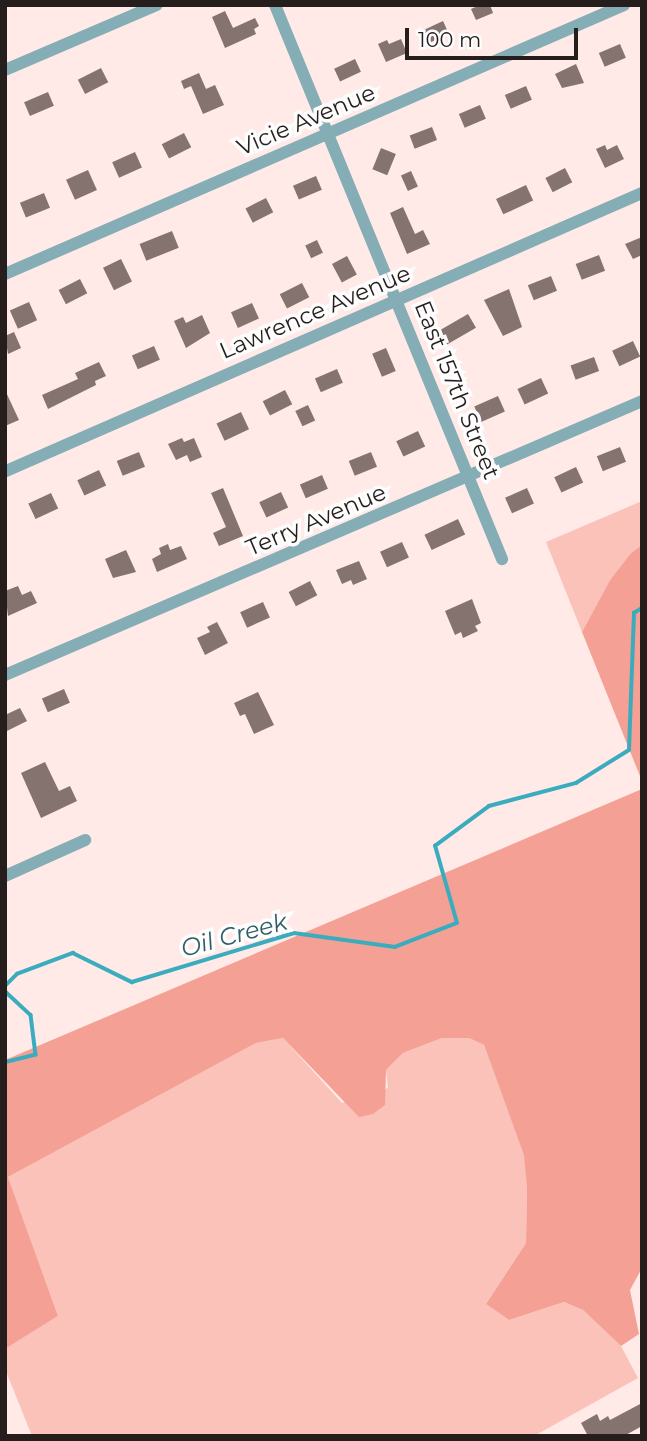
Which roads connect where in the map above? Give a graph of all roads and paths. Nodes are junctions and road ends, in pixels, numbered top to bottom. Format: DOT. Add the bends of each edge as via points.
graph roads {
  1 [pos="157,5"];
  2 [pos="275,5"];
  3 [pos="624,5"];
  4 [pos="5,71"];
  5 [pos="329,133"];
  6 [pos="642,193"];
  7 [pos="5,274"];
  8 [pos="398,299"];
  9 [pos="642,401"];
  10 [pos="6,471"];
  11 [pos="469,477"];
  12 [pos="502,559"];
  13 [pos="5,676"];
  14 [pos="85,840"];
  15 [pos="5,876"];
  1 -- 4 [label="street"];
  2 -- 5 [label="street, East 157th Street"];
  3 -- 5 [label="street, Vicie Avenue"];
  5 -- 7 [label="street, Vicie Avenue"];
  5 -- 8 [label="street, East 157th Street"];
  6 -- 8 [label="street, Lawrence Avenue"];
  8 -- 10 [label="street, Lawrence Avenue"];
  8 -- 11 [label="street, East 157th Street"];
  9 -- 11 [label="street, Terry Avenue"];
  11 -- 12 [label="street, East 157th Street"];
  11 -- 13 [label="street, Terry Avenue"];
  14 -- 15 [label="street"];
}
